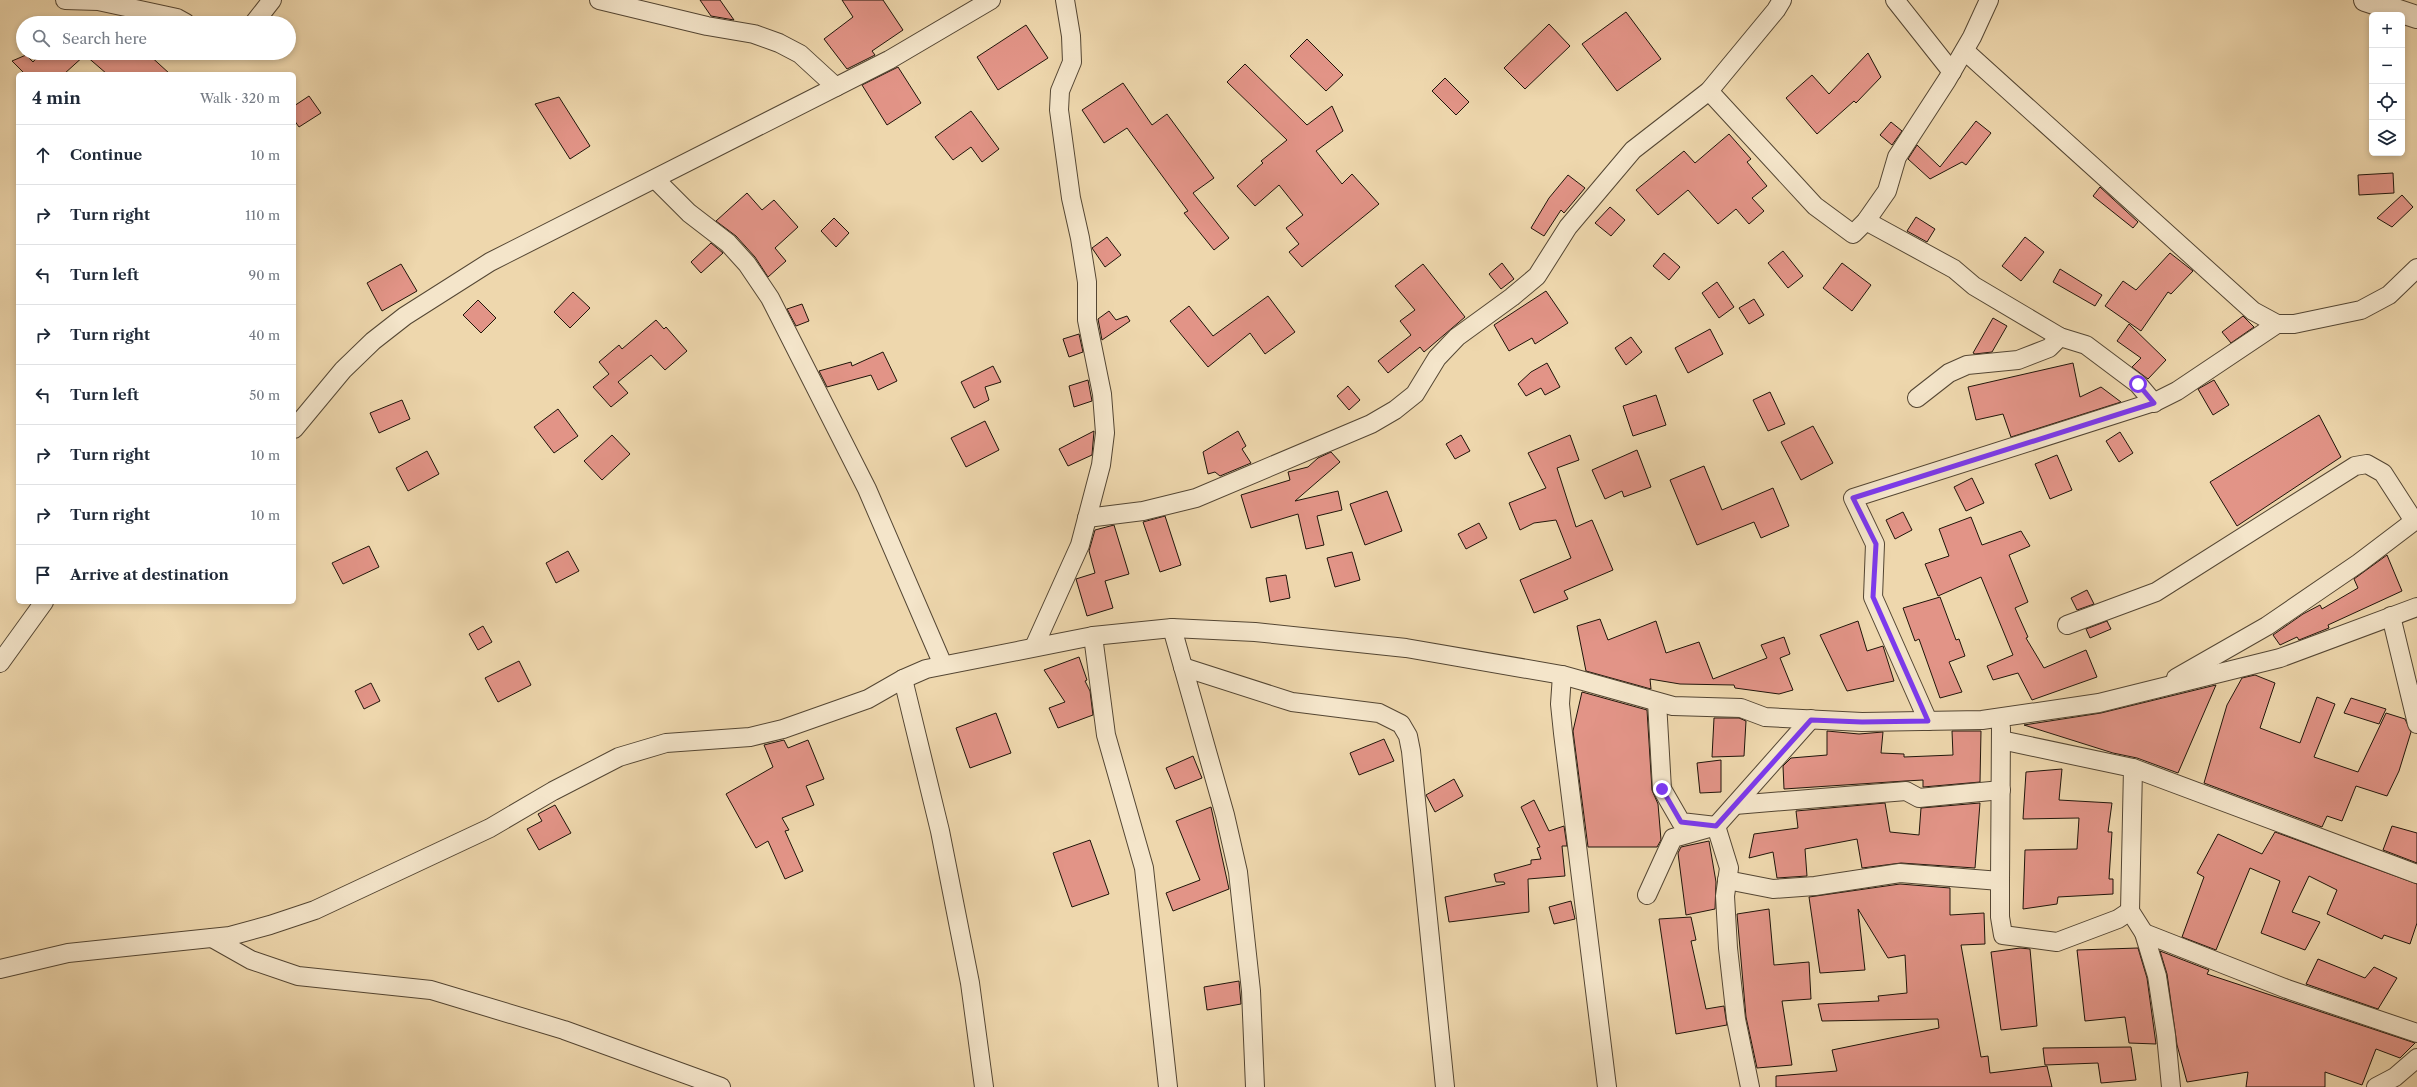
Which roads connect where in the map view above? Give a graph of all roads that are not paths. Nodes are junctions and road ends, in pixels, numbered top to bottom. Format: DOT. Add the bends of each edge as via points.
graph roads {
  1 [pos="65,0"];
  2 [pos="272,0"];
  3 [pos="599,0"];
  4 [pos="991,0"];
  5 [pos="1065,0"];
  6 [pos="1782,0"];
  7 [pos="1895,0"];
  8 [pos="1989,0"];
  9 [pos="2365,0"];
  10 [pos="2405,10"];
  11 [pos="168,16"];
  12 [pos="259,16"];
  13 [pos="1964,51"];
  14 [pos="1952,72"];
  15 [pos="836,87"];
  16 [pos="1709,91"];
  17 [pos="655,179"];
  18 [pos="1866,221"];
  19 [pos="2417,268"];
  20 [pos="2277,324"];
  21 [pos="2060,337"];
  22 [pos="1917,398"];
  23 [pos="2154,403"];
  24 [pos="296,427"];
  25 [pos="1087,518"];
  26 [pos="2415,520"];
  27 [pos="43,604"];
  28 [pos="2417,607"];
  29 [pos="2392,616"];
  30 [pos="2067,624"];
  31 [pos="1172,628"];
  32 [pos="1092,636"];
  33 [pos="1034,647"];
  34 [pos="0,663"];
  35 [pos="943,665"];
  36 [pos="1184,667"];
  37 [pos="1562,675"];
  38 [pos="903,679"];
  39 [pos="2156,689"];
  40 [pos="1657,702"];
  41 [pos="2001,717"];
  42 [pos="1811,720"];
  43 [pos="1928,721"];
  44 [pos="2417,724"];
  45 [pos="2001,740"];
  46 [pos="2133,768"];
  47 [pos="2001,790"];
  48 [pos="1735,805"];
  49 [pos="1716,826"];
  50 [pos="2417,874"];
  51 [pos="1727,880"];
  52 [pos="2000,881"];
  53 [pos="1648,895"];
  54 [pos="2130,911"];
  55 [pos="2144,933"];
  56 [pos="212,938"];
  57 [pos="0,968"];
  58 [pos="2417,1034"];
  59 [pos="2417,1058"];
  60 [pos="720,1087"];
  61 [pos="984,1087"];
  62 [pos="1168,1087"];
  63 [pos="1255,1087"];
  64 [pos="1445,1087"];
  65 [pos="1607,1087"];
  66 [pos="1750,1087"];
  67 [pos="2171,1087"];
  68 [pos="2376,1087"];
  1 -- 11 [label="street" via="98,1"];
  2 -- 12 [label="street"];
  3 -- 15 [label="street" via="707,26 754,34 779,43 800,54"];
  4 -- 15 [label="street" via="889,60"];
  5 -- 25 [label="street" via="1072,36 1072,62 1060,91 1059,110 1071,198 1087,282 1087,320 1102,394 1105,433 1101,465"];
  6 -- 16 [label="street"];
  7 -- 14 [label="street"];
  8 -- 13 [label="street"];
  9 -- 10 [label="street"];
  13 -- 14 [label="street"];
  13 -- 20 [label="street" via="2253,311"];
  14 -- 18 [label="street" via="1900,150 1887,191"];
  15 -- 17 [label="street"];
  16 -- 18 [label="street" via="1815,206 1853,234"];
  16 -- 25 [label="street" via="1633,150 1568,228 1537,276 1445,348 1415,394 1395,410 1371,424 1196,498 1144,511"];
  17 -- 24 [label="street" via="490,262 405,316 373,341 344,370"];
  17 -- 35 [label="street" via="689,212 728,243 747,264 770,298 867,489"];
  18 -- 21 [label="street" via="1954,269 1974,286"];
  19 -- 20 [label="street" via="2389,295 2361,310 2294,324"];
  20 -- 23 [label="street" via="2178,391"];
  21 -- 22 [label="street" via="2049,348 2018,360 1967,366 1955,370"];
  21 -- 23 [label="street" via="2086,345 2138,384"];
  23 -- 43 [label="street" via="1853,498 1876,544 1873,597"];
  25 -- 33 [label="street" via="1080,545"];
  26 -- 30 [label="street" via="2383,473 2367,464 2355,466 2156,592"];
  26 -- 39 [label="street" via="2267,626"];
  27 -- 34 [label="street"];
  28 -- 29 [label="street"];
  29 -- 39 [label="street" via="2280,658"];
  29 -- 44 [label="street"];
  31 -- 32 [label="street"];
  31 -- 36 [label="street"];
  31 -- 37 [label="street" via="1255,632 1406,648"];
  32 -- 33 [label="street"];
  32 -- 62 [label="street" via="1106,735 1144,868"];
  33 -- 35 [label="street"];
  35 -- 38 [label="street"];
  36 -- 63 [label="street" via="1238,872 1251,991"];
  36 -- 64 [label="street" via="1292,702 1379,714 1401,724 1408,736 1411,751"];
  37 -- 40 [label="street"];
  37 -- 65 [label="street" via="1560,704 1563,733"];
  38 -- 56 [label="street" via="868,699 783,729 750,737 666,743 619,757 553,791 490,828 315,910 230,936"];
  38 -- 61 [label="street" via="940,831 970,983"];
  39 -- 41 [label="street" via="2099,703"];
  40 -- 42 [label="street" via="1673,706 1741,708 1765,717"];
  40 -- 49 [label="street" via="1662,789 1681,822"];
  41 -- 43 [label="street"];
  41 -- 45 [label="street"];
  42 -- 43 [label="street"];
  42 -- 48 [label="street"];
  45 -- 46 [label="street"];
  45 -- 47 [label="street"];
  46 -- 50 [label="street"];
  46 -- 54 [label="street"];
  47 -- 48 [label="street" via="1919,798 1906,791"];
  47 -- 52 [label="street"];
  48 -- 49 [label="street"];
  49 -- 51 [label="street" via="1729,868"];
  49 -- 53 [label="street" via="1673,838"];
  51 -- 52 [label="street" via="1773,889 1816,886 1900,873"];
  51 -- 66 [label="street" via="1725,896 1728,948 1736,1019"];
  52 -- 54 [label="street" via="2003,935 2057,942 2118,919"];
  54 -- 55 [label="street"];
  55 -- 58 [label="street" via="2287,989"];
  55 -- 67 [label="street" via="2157,976"];
  56 -- 57 [label="street" via="68,953"];
  56 -- 60 [label="street" via="251,960 298,976 431,990 564,1030"];
  59 -- 68 [label="street" via="2395,1077"];
}
